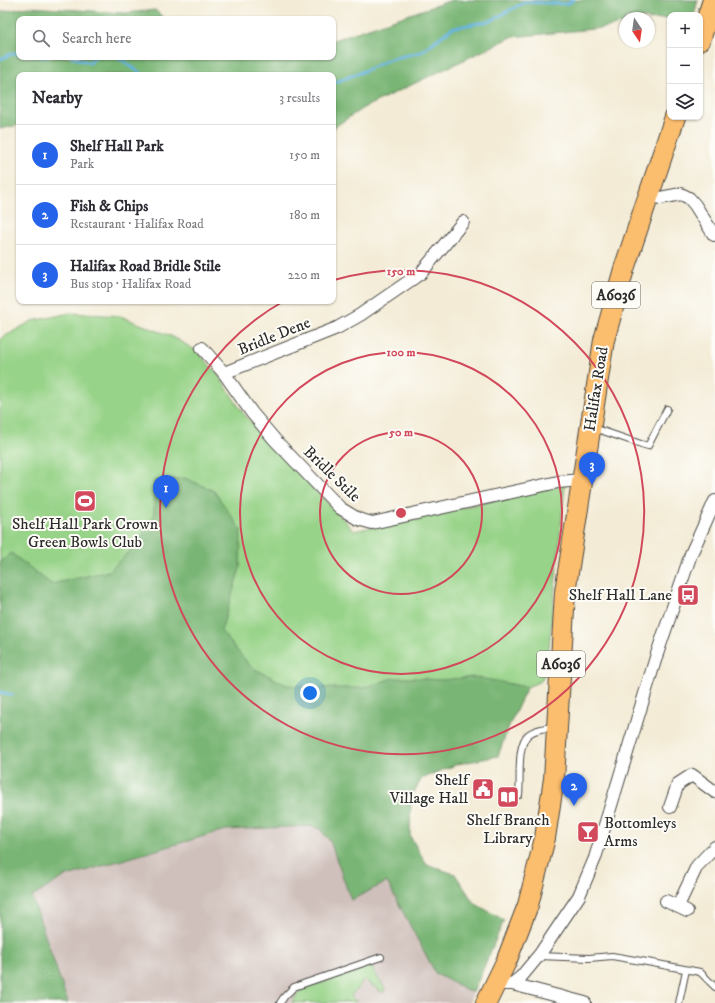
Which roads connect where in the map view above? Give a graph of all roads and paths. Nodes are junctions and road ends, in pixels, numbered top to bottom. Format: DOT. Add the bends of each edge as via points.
graph roads {
  1 [pos="713,0"];
  2 [pos="703,31"];
  3 [pos="674,120"];
  4 [pos="648,193"];
  5 [pos="463,222"];
  6 [pos="714,236"];
  7 [pos="202,348"];
  8 [pos="224,373"];
  9 [pos="667,409"];
  10 [pos="590,427"];
  11 [pos="582,480"];
  12 [pos="715,501"];
  13 [pos="557,726"];
  14 [pos="713,787"];
  15 [pos="520,795"];
  16 [pos="670,807"];
  17 [pos="714,849"];
  18 [pos="666,901"];
  19 [pos="539,956"];
  20 [pos="381,957"];
  21 [pos="686,970"];
  22 [pos="504,984"];
  23 [pos="715,987"];
  24 [pos="280,1003"];
  25 [pos="486,1003"];
  26 [pos="585,1003"];
  27 [pos="679,1003"];
  1 -- 2 [label="highway"];
  3 -- 4 [label="highway, Halifax Road / A6036"];
  4 -- 6 [label="street" via="660,198 681,194 689,198"];
  4 -- 10 [label="highway, Halifax Road / A6036" via="604,340"];
  5 -- 8 [label="street, Bridle Dene" via="421,273 360,315 337,328"];
  7 -- 8 [label="street, Bridle Stile"];
  8 -- 11 [label="street, Bridle Stile" via="275,440 340,508 358,520 372,523 558,482"];
  9 -- 10 [label="lane" via="648,446"];
  10 -- 11 [label="highway, Halifax Road / A6036"];
  11 -- 13 [label="highway, Halifax Road / A6036" via="565,592"];
  12 -- 19 [label="street" via="691,554 657,654 595,858 579,896"];
  13 -- 15 [label="lane" via="528,734 520,756"];
  13 -- 22 [label="highway, Halifax Road / A6036" via="554,779 545,838 528,905 506,962"];
  14 -- 16 [label="street" via="692,775 678,784"];
  17 -- 18 [label="street" via="697,866 683,908"];
  19 -- 21 [label="lane" via="612,956"];
  19 -- 22 [label="street" via="521,977"];
  20 -- 24 [label="lane" via="294,987"];
  21 -- 23 [label="lane" via="700,972"];
  21 -- 27 [label="lane"];
  22 -- 25 [label="highway, A6036"];
  22 -- 26 [label="street"];
}
